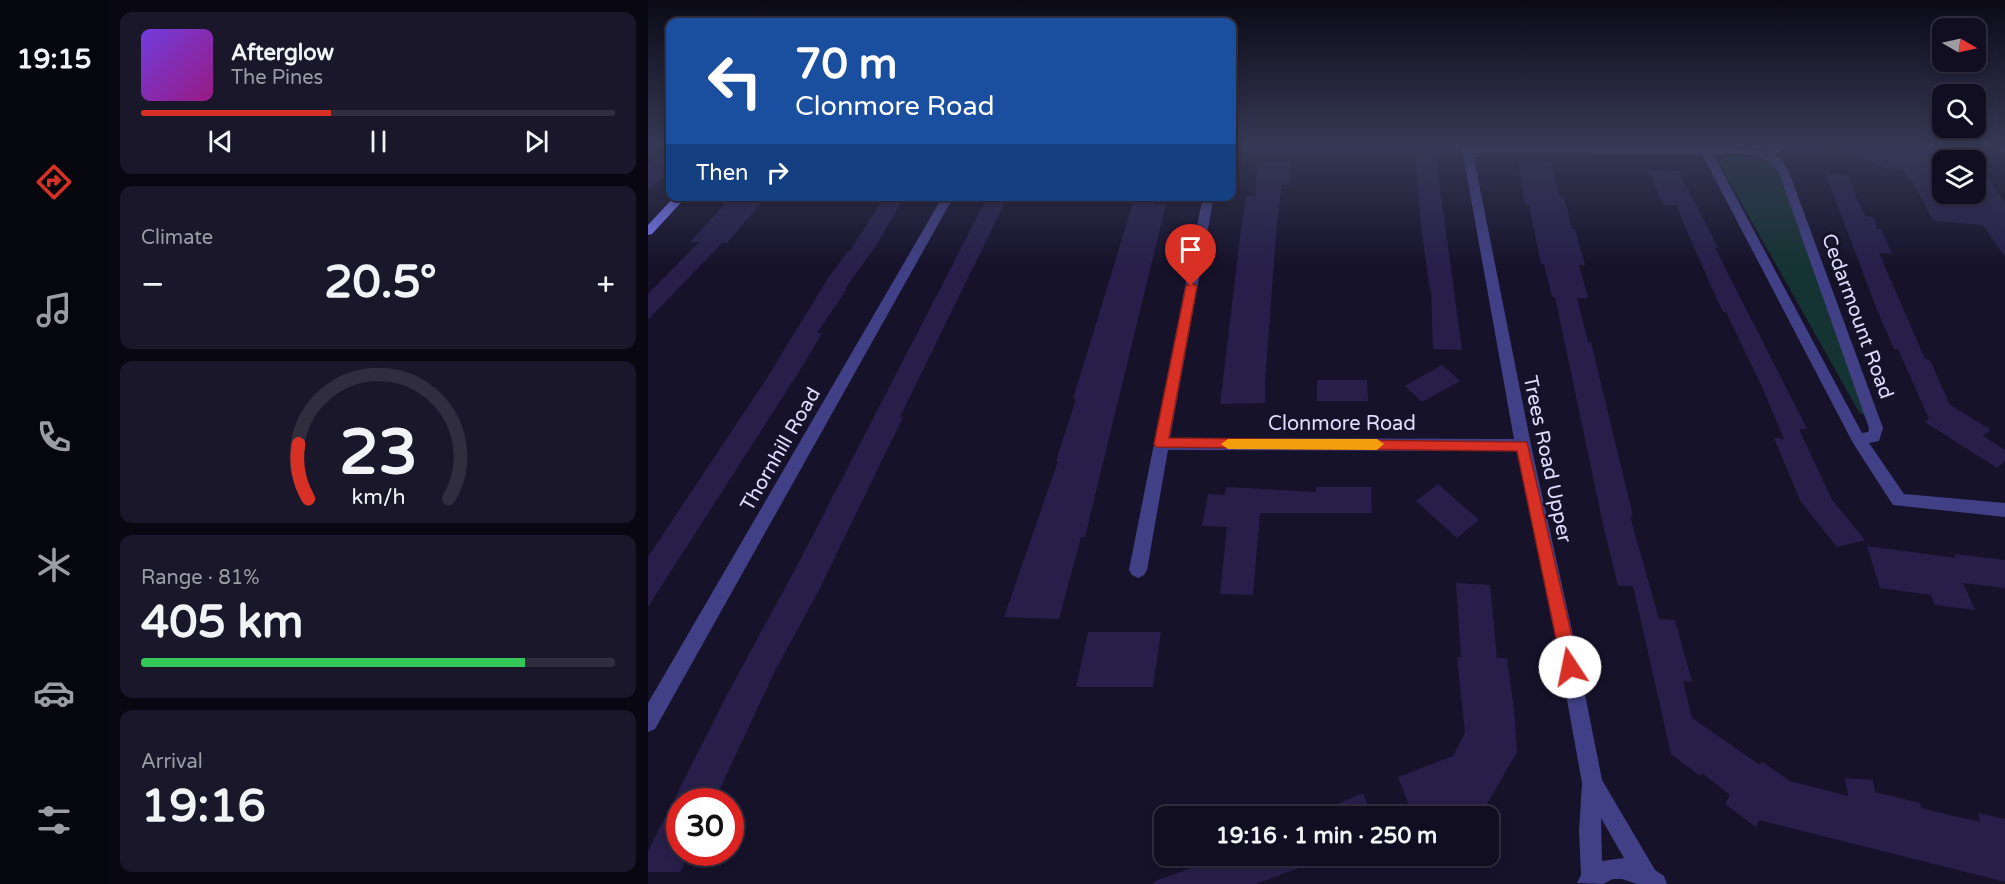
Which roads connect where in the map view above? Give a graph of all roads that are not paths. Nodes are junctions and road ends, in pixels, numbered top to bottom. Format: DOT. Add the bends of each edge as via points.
graph roads {
  1 [pos="1473,184"];
  2 [pos="1724,184"];
  3 [pos="1788,184"];
  4 [pos="677,201"];
  5 [pos="946,201"];
  6 [pos="1208,201"];
  7 [pos="648,232"];
  8 [pos="1858,439"];
  9 [pos="1161,444"];
  10 [pos="1523,446"];
  11 [pos="2005,510"];
  12 [pos="1138,570"];
  13 [pos="648,722"];
  14 [pos="1592,783"];
  15 [pos="1652,880"];
  16 [pos="1590,881"];
  1 -- 10 [label="street, Trees Road Upper"];
  2 -- 8 [label="street"];
  3 -- 8 [label="street, Cedarmount Road" via="1876,428 1875,437"];
  4 -- 7 [label="main road"];
  5 -- 13 [label="street, Thornhill Road"];
  6 -- 9 [label="street"];
  8 -- 11 [label="street" via="1899,500"];
  9 -- 10 [label="street, Clonmore Road"];
  9 -- 12 [label="street"];
  10 -- 14 [label="street, Trees Road Upper"];
  14 -- 15 [label="street"];
  14 -- 16 [label="street"];
  15 -- 16 [label="street" via="1632,869 1617,867 1604,870"];
}
